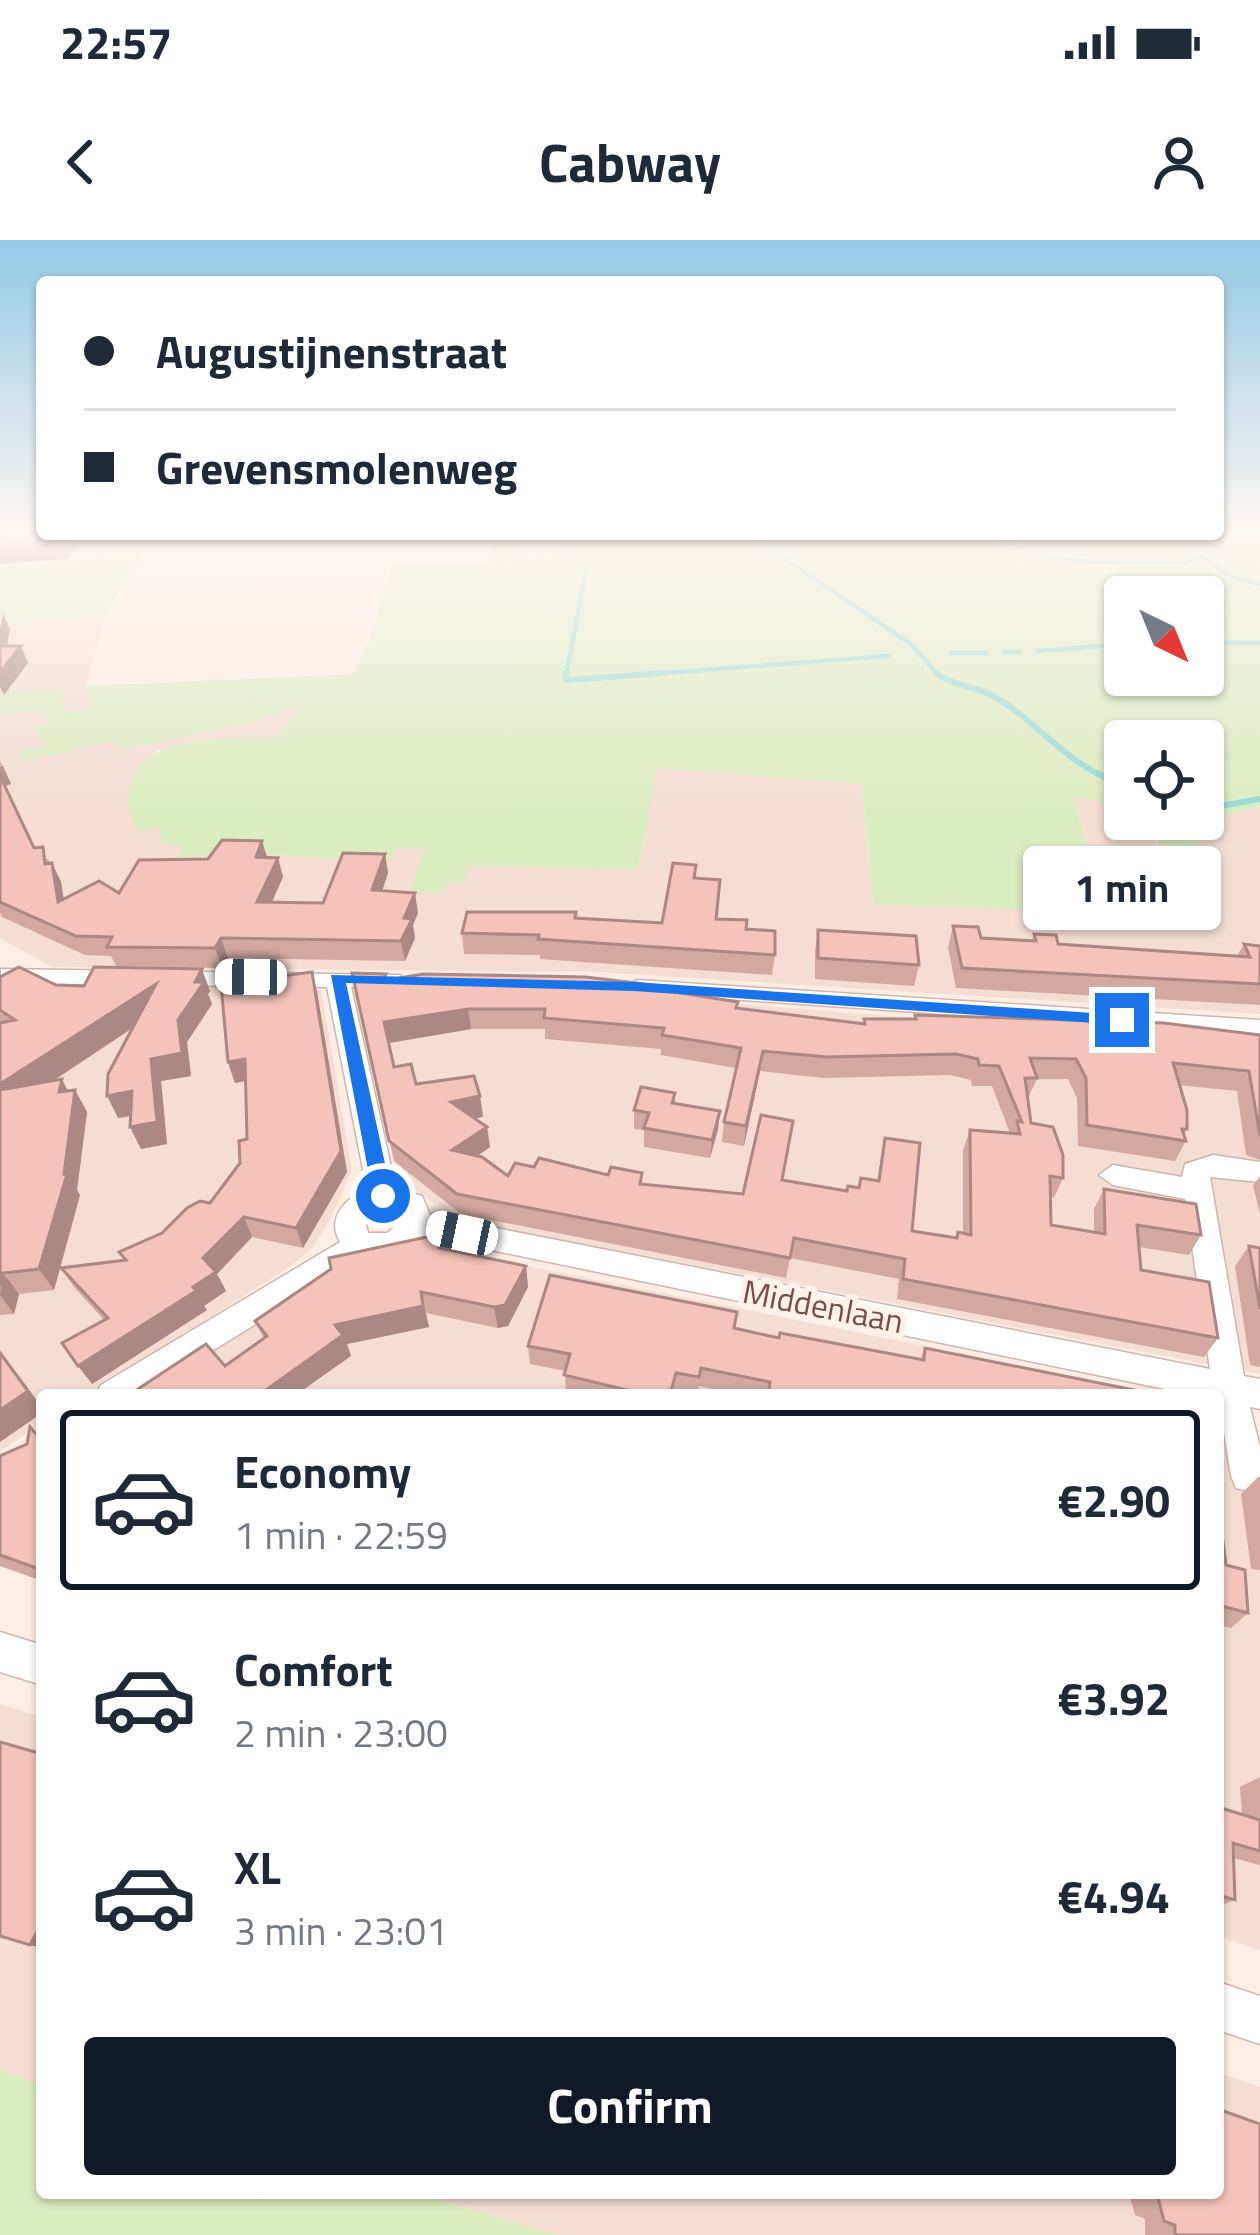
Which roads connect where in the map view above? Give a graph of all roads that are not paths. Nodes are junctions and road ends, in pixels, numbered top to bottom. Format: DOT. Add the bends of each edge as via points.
graph roads {
  1 [pos="0,960"];
  2 [pos="0,977"];
  3 [pos="337,978"];
  4 [pos="428,981"];
  5 [pos="611,986"];
  6 [pos="1260,1028"];
  7 [pos="1260,1172"];
  8 [pos="1113,1174"];
  9 [pos="1198,1191"];
  10 [pos="383,1196"];
  11 [pos="417,1224"];
  12 [pos="360,1244"];
  13 [pos="123,1389"];
  14 [pos="1244,1390"];
  15 [pos="1260,1478"];
  16 [pos="0,1652"];
  17 [pos="36,1663"];
  18 [pos="1224,2008"];
  19 [pos="1260,2020"];
  1 -- 2 [label="street"];
  2 -- 3 [label="street"];
  3 -- 4 [label="street"];
  3 -- 10 [label="street"];
  5 -- 6 [label="street"];
  7 -- 9 [label="street" via="1201,1166"];
  8 -- 9 [label="street"];
  9 -- 14 [label="street"];
  10 -- 11 [label="street" via="412,1204"];
  10 -- 12 [label="street" via="351,1215 349,1232"];
  11 -- 12 [label="street" via="394,1245"];
  11 -- 14 [label="street, Middenlaan"];
  12 -- 13 [label="street"];
  14 -- 15 [label="street" via="1249,1476"];
  16 -- 17 [label="street"];
  18 -- 19 [label="street"];
}
